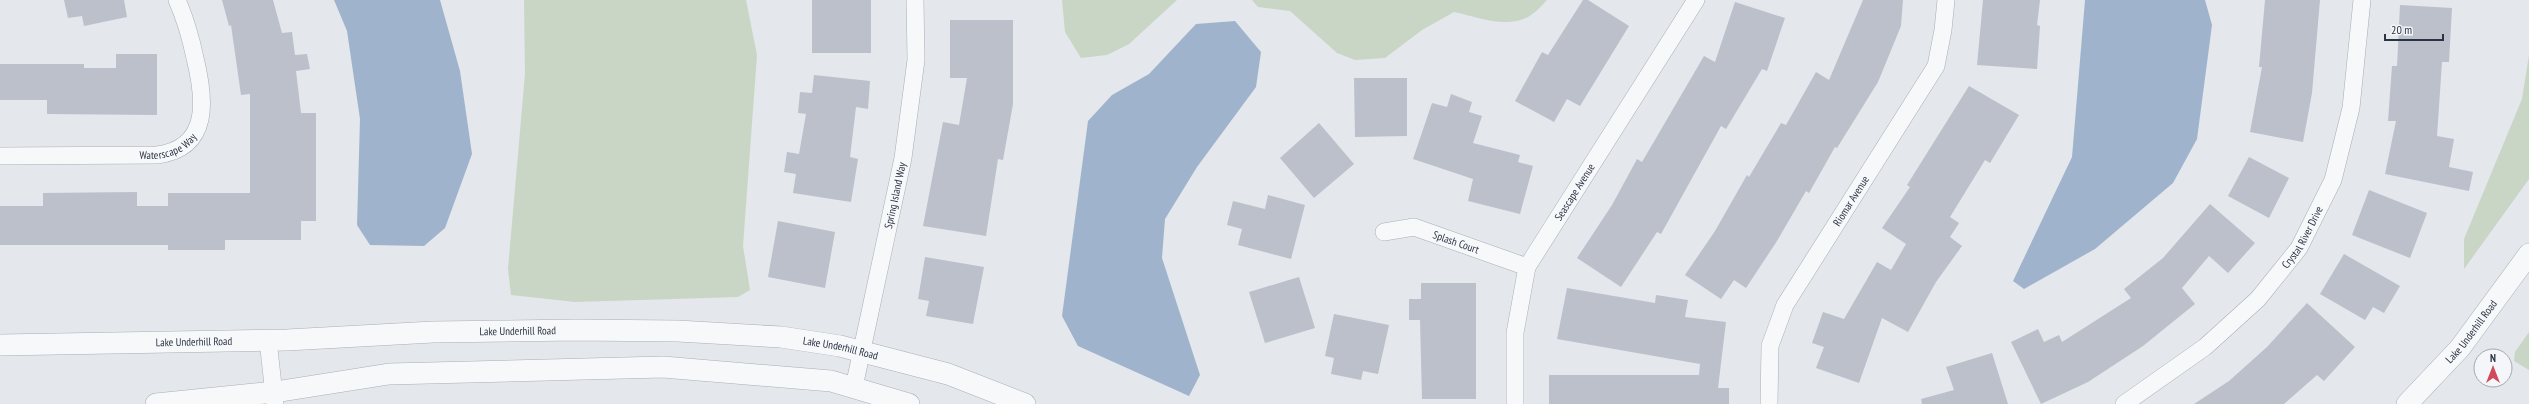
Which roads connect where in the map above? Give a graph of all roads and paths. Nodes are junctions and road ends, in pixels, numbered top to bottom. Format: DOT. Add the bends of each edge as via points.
graph roads {
  1 [pos="177,0"];
  2 [pos="915,0"];
  3 [pos="1696,0"];
  4 [pos="1946,0"];
  5 [pos="2362,0"];
  6 [pos="0,156"];
  7 [pos="1384,232"];
  8 [pos="2529,254"];
  9 [pos="1527,267"];
  10 [pos="268,340"];
  11 [pos="0,345"];
  12 [pos="863,351"];
  13 [pos="854,387"];
  14 [pos="275,398"];
  15 [pos="156,404"];
  16 [pos="909,404"];
  17 [pos="1025,404"];
  18 [pos="1515,404"];
  19 [pos="1768,404"];
  20 [pos="2124,404"];
  21 [pos="2407,404"];
  1 -- 6 [label="street, Waterscape Way" via="192,43 202,97 200,122 189,142 180,149 157,155"];
  2 -- 12 [label="street, Spring Island Way" via="916,60 903,158"];
  3 -- 9 [label="street, Seascape Avenue"];
  4 -- 19 [label="street, Riomar Avenue" via="1936,66 1785,305 1770,346"];
  5 -- 20 [label="street, Crystal River Drive" via="2351,108 2335,173 2299,248 2258,299 2205,346"];
  7 -- 9 [label="street, Splash Court" via="1414,227"];
  8 -- 21 [label="street, Lake Underhill Road" via="2460,348"];
  9 -- 18 [label="street, Seascape Avenue" via="1515,333"];
  10 -- 11 [label="street, Lake Underhill Road"];
  10 -- 12 [label="street, Lake Underhill Road" via="434,332 678,331 781,336"];
  10 -- 14 [label="street"];
  12 -- 13 [label="street, Spring Island Way"];
  12 -- 17 [label="street, Lake Underhill Road" via="948,374"];
  13 -- 14 [label="street" via="831,381 775,375 663,367 390,374"];
  13 -- 16 [label="street"];
  14 -- 15 [label="street"];
}
